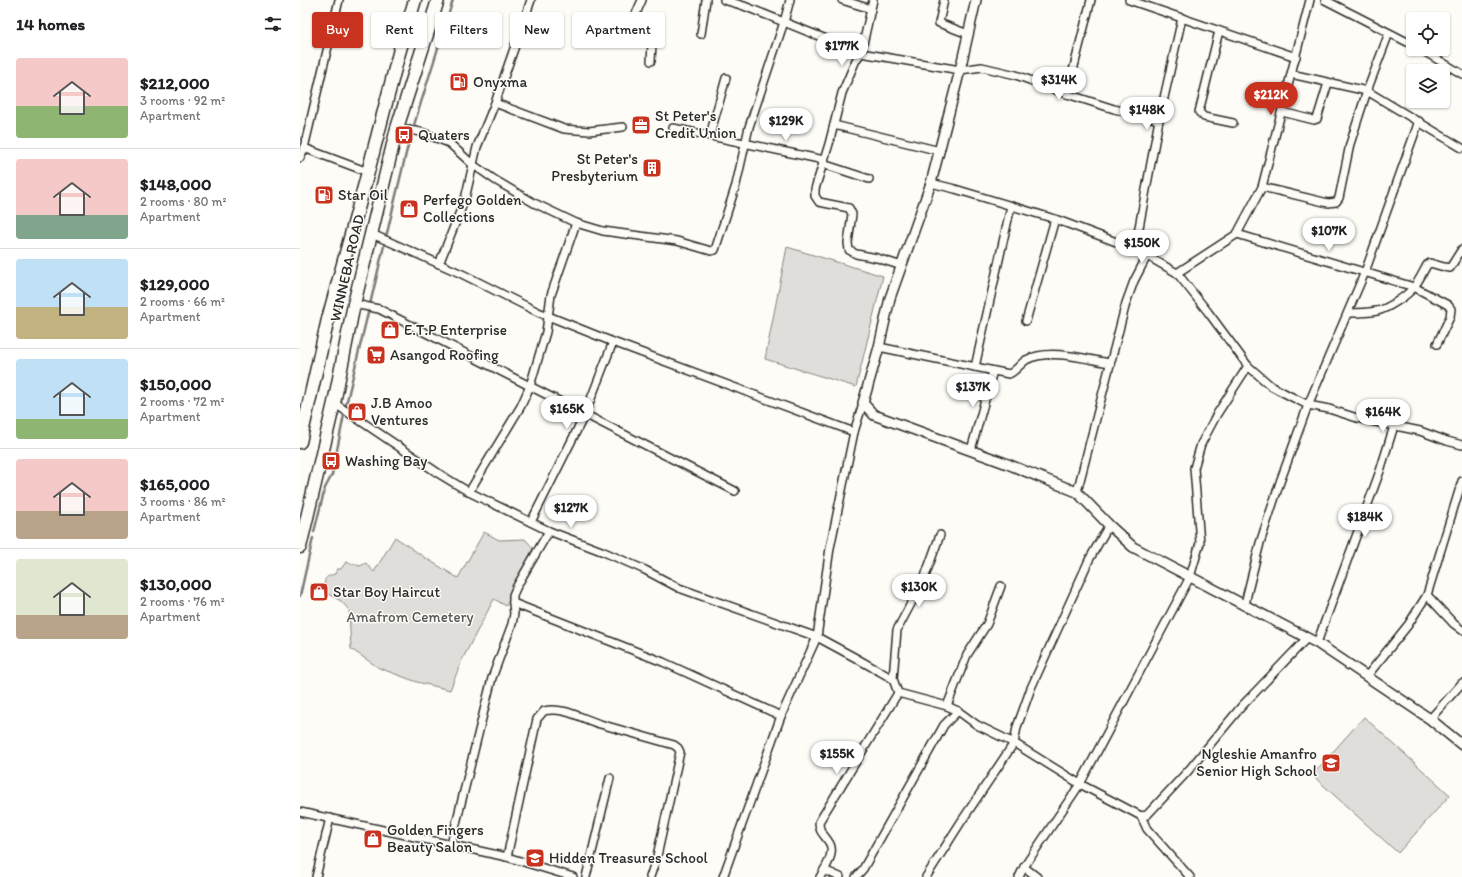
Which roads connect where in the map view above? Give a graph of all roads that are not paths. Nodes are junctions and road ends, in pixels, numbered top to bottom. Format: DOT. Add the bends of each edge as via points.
graph roads {
  1 [pos="339,0"];
  2 [pos="415,0"];
  3 [pos="438,0"];
  4 [pos="532,0"];
  5 [pos="642,0"];
  6 [pos="706,0"];
  7 [pos="724,0"];
  8 [pos="790,0"];
  9 [pos="842,0"];
  10 [pos="874,0"];
  11 [pos="944,0"];
  12 [pos="976,0"];
  13 [pos="1091,0"];
  14 [pos="1129,0"];
  15 [pos="1310,0"];
  16 [pos="1325,0"];
  17 [pos="871,9"];
  18 [pos="1182,18"];
  19 [pos="784,22"];
  20 [pos="1219,30"];
  21 [pos="1389,33"];
  22 [pos="702,34"];
  23 [pos="968,34"];
  24 [pos="1406,42"];
  25 [pos="861,53"];
  26 [pos="1432,56"];
  27 [pos="1296,57"];
  28 [pos="651,61"];
  29 [pos="960,70"];
  30 [pos="1291,74"];
  31 [pos="1462,74"];
  32 [pos="726,78"];
  33 [pos="1328,83"];
  34 [pos="1367,91"];
  35 [pos="1067,94"];
  36 [pos="495,103"];
  37 [pos="1282,112"];
  38 [pos="1159,120"];
  39 [pos="1418,121"];
  40 [pos="1233,123"];
  41 [pos="834,125"];
  42 [pos="623,127"];
  43 [pos="397,128"];
  44 [pos="674,128"];
  45 [pos="710,136"];
  46 [pos="745,143"];
  47 [pos="304,148"];
  48 [pos="1462,148"];
  49 [pos="940,150"];
  50 [pos="300,158"];
  51 [pos="823,162"];
  52 [pos="472,164"];
  53 [pos="368,172"];
  54 [pos="869,180"];
  55 [pos="932,183"];
  56 [pos="1262,187"];
  57 [pos="1011,206"];
  58 [pos="355,219"];
  59 [pos="1055,219"];
  60 [pos="576,223"];
  61 [pos="373,229"];
  62 [pos="1237,234"];
  63 [pos="1135,249"];
  64 [pos="1462,249"];
  65 [pos="1146,256"];
  66 [pos="439,264"];
  67 [pos="902,266"];
  68 [pos="1365,272"];
  69 [pos="1176,273"];
  70 [pos="1414,287"];
  71 [pos="354,304"];
  72 [pos="1348,313"];
  73 [pos="548,316"];
  74 [pos="1026,321"];
  75 [pos="612,342"];
  76 [pos="1437,344"];
  77 [pos="879,347"];
  78 [pos="1110,363"];
  79 [pos="1248,366"];
  80 [pos="975,367"];
  81 [pos="993,371"];
  82 [pos="530,386"];
  83 [pos="863,402"];
  84 [pos="334,403"];
  85 [pos="1308,405"];
  86 [pos="585,414"];
  87 [pos="1394,426"];
  88 [pos="854,432"];
  89 [pos="300,442"];
  90 [pos="1462,445"];
  91 [pos="971,450"];
  92 [pos="1462,481"];
  93 [pos="735,491"];
  94 [pos="469,492"];
  95 [pos="1077,492"];
  96 [pos="531,522"];
  97 [pos="1109,526"];
  98 [pos="549,531"];
  99 [pos="940,535"];
  100 [pos="300,547"];
  101 [pos="1190,577"];
  102 [pos="1001,586"];
  103 [pos="1427,595"];
  104 [pos="513,603"];
  105 [pos="1245,606"];
  106 [pos="1462,630"];
  107 [pos="817,637"];
  108 [pos="1307,638"];
  109 [pos="1316,643"];
  110 [pos="1367,676"];
  111 [pos="892,679"];
  112 [pos="1462,683"];
  113 [pos="898,693"];
  114 [pos="947,706"];
  115 [pos="958,711"];
  116 [pos="781,716"];
  117 [pos="1430,719"];
  118 [pos="1014,743"];
  119 [pos="1462,745"];
  120 [pos="610,778"];
  121 [pos="1080,784"];
  122 [pos="300,812"];
  123 [pos="1141,816"];
  124 [pos="330,818"];
  125 [pos="450,844"];
  126 [pos="507,857"];
  127 [pos="1024,867"];
  128 [pos="824,870"];
  129 [pos="316,877"];
  130 [pos="573,877"];
  131 [pos="586,877"];
  132 [pos="650,877"];
  133 [pos="723,877"];
  134 [pos="820,877"];
  135 [pos="840,877"];
  136 [pos="856,877"];
  137 [pos="926,877"];
  138 [pos="1019,877"];
  139 [pos="1037,877"];
  140 [pos="1190,877"];
  1 -- 47 [label="street"];
  2 -- 53 [label="highway, WINNEBA ROAD"];
  3 -- 43 [label="highway, WINNEBA ROAD"];
  4 -- 36 [label="street"];
  5 -- 28 [label="street" via="634,24 652,44"];
  6 -- 22 [label="street"];
  7 -- 19 [label="street"];
  8 -- 19 [label="street"];
  9 -- 17 [label="street"];
  10 -- 17 [label="street"];
  11 -- 23 [label="street" via="939,23"];
  12 -- 23 [label="street"];
  13 -- 35 [label="street"];
  14 -- 18 [label="street"];
  15 -- 27 [label="street"];
  16 -- 21 [label="street"];
  17 -- 25 [label="street"];
  18 -- 20 [label="street"];
  18 -- 38 [label="street"];
  19 -- 25 [label="street"];
  19 -- 46 [label="street"];
  20 -- 27 [label="street"];
  20 -- 40 [label="street" via="1199,112 1204,118"];
  21 -- 24 [label="street"];
  21 -- 34 [label="street"];
  23 -- 29 [label="street"];
  25 -- 29 [label="street"];
  25 -- 41 [label="street" via="842,93"];
  26 -- 31 [label="street"];
  27 -- 30 [label="street"];
  29 -- 35 [label="street" via="982,67 1016,75"];
  29 -- 49 [label="street"];
  30 -- 33 [label="street"];
  30 -- 37 [label="street"];
  32 -- 45 [label="street"];
  33 -- 34 [label="street"];
  33 -- 37 [label="street" via="1317,119"];
  34 -- 39 [label="street"];
  34 -- 56 [label="street" via="1350,144 1336,202 1328,203"];
  35 -- 38 [label="street"];
  36 -- 42 [label="street" via="564,129 589,132"];
  36 -- 52 [label="street"];
  37 -- 56 [label="street"];
  38 -- 63 [label="street"];
  39 -- 48 [label="street"];
  39 -- 68 [label="street"];
  41 -- 49 [label="street"];
  41 -- 51 [label="street"];
  43 -- 52 [label="street" via="440,138 452,145"];
  43 -- 61 [label="highway, WINNEBA ROAD"];
  44 -- 45 [label="street"];
  45 -- 46 [label="street"];
  46 -- 51 [label="street"];
  46 -- 60 [label="street" via="736,185 715,250 664,238 603,231"];
  47 -- 50 [label="street"];
  47 -- 53 [label="street"];
  49 -- 55 [label="street"];
  51 -- 54 [label="street"];
  51 -- 67 [label="street" via="815,196 819,202 849,208 852,214 849,250"];
  52 -- 60 [label="street" via="511,190"];
  52 -- 66 [label="street" via="465,199"];
  53 -- 58 [label="highway, WINNEBA ROAD"];
  55 -- 57 [label="street"];
  55 -- 67 [label="street"];
  56 -- 62 [label="street"];
  57 -- 59 [label="street"];
  57 -- 80 [label="street"];
  58 -- 61 [label="highway"];
  58 -- 89 [label="highway, WINNEBA ROAD" via="328,319"];
  59 -- 63 [label="street"];
  59 -- 74 [label="street"];
  60 -- 73 [label="street" via="551,295"];
  61 -- 66 [label="street"];
  61 -- 71 [label="highway, WINNEBA ROAD"];
  62 -- 68 [label="street"];
  62 -- 69 [label="street"];
  63 -- 65 [label="street"];
  64 -- 70 [label="street" via="1450,268 1430,263 1427,265"];
  65 -- 69 [label="street"];
  65 -- 78 [label="street" via="1126,303"];
  66 -- 73 [label="street"];
  67 -- 77 [label="street" via="890,298"];
  68 -- 70 [label="street"];
  68 -- 72 [label="street"];
  69 -- 79 [label="street"];
  70 -- 72 [label="street" via="1405,296 1379,311"];
  70 -- 76 [label="street" via="1451,309 1450,317"];
  71 -- 82 [label="street" via="379,310"];
  71 -- 84 [label="highway, WINNEBA ROAD"];
  72 -- 85 [label="street"];
  73 -- 75 [label="street"];
  73 -- 82 [label="street" via="546,332"];
  75 -- 86 [label="street"];
  75 -- 88 [label="street"];
  77 -- 80 [label="street"];
  77 -- 83 [label="street"];
  78 -- 81 [label="street" via="1044,354 1025,361 1009,374"];
  78 -- 95 [label="street"];
  79 -- 85 [label="street" via="1271,386"];
  79 -- 101 [label="street" via="1201,444 1194,468 1200,543"];
  80 -- 81 [label="street"];
  81 -- 91 [label="street"];
  82 -- 86 [label="street"];
  82 -- 94 [label="street" via="521,406"];
  83 -- 88 [label="street"];
  83 -- 91 [label="street" via="874,415"];
  84 -- 94 [label="street"];
  84 -- 100 [label="highway, WINNEBA ROAD"];
  85 -- 87 [label="street"];
  85 -- 105 [label="street" via="1260,543"];
  86 -- 93 [label="street"];
  86 -- 96 [label="street"];
  87 -- 90 [label="street"];
  87 -- 109 [label="street" via="1380,471"];
  88 -- 107 [label="street" via="830,548"];
  91 -- 95 [label="street"];
  92 -- 103 [label="street"];
  94 -- 96 [label="street"];
  95 -- 97 [label="street"];
  96 -- 98 [label="street"];
  97 -- 101 [label="street" via="1133,547"];
  97 -- 118 [label="street" via="1089,560 1031,688"];
  98 -- 104 [label="street" via="517,586"];
  98 -- 107 [label="street" via="604,552 679,588"];
  99 -- 111 [label="street" via="924,579 896,630"];
  101 -- 105 [label="street"];
  101 -- 121 [label="street"];
  102 -- 114 [label="street" via="987,624 968,655"];
  103 -- 106 [label="street"];
  103 -- 110 [label="street" via="1408,625"];
  104 -- 116 [label="street" via="663,662"];
  104 -- 125 [label="street" via="512,624 492,678"];
  105 -- 108 [label="street"];
  107 -- 111 [label="street"];
  107 -- 116 [label="street"];
  108 -- 109 [label="street"];
  108 -- 123 [label="street" via="1147,815"];
  109 -- 110 [label="street"];
  110 -- 117 [label="street"];
  111 -- 113 [label="street"];
  112 -- 117 [label="street"];
  113 -- 114 [label="street"];
  113 -- 128 [label="street" via="819,822 820,832 831,850"];
  114 -- 115 [label="street"];
  115 -- 118 [label="street" via="977,726"];
  115 -- 136 [label="street" via="944,725 863,869"];
  116 -- 133 [label="street"];
  117 -- 119 [label="street"];
  118 -- 121 [label="street"];
  118 -- 137 [label="street"];
  120 -- 131 [label="street"];
  121 -- 123 [label="street"];
  121 -- 127 [label="street"];
  122 -- 124 [label="street"];
  123 -- 140 [label="street" via="1147,829"];
  124 -- 125 [label="street"];
  124 -- 129 [label="street"];
  125 -- 126 [label="street"];
  126 -- 130 [label="street"];
  126 -- 132 [label="street" via="537,719 544,711 556,710 678,748 680,752 677,767"];
  127 -- 138 [label="street"];
  127 -- 139 [label="street"];
  128 -- 134 [label="street"];
  128 -- 135 [label="street"];
}
